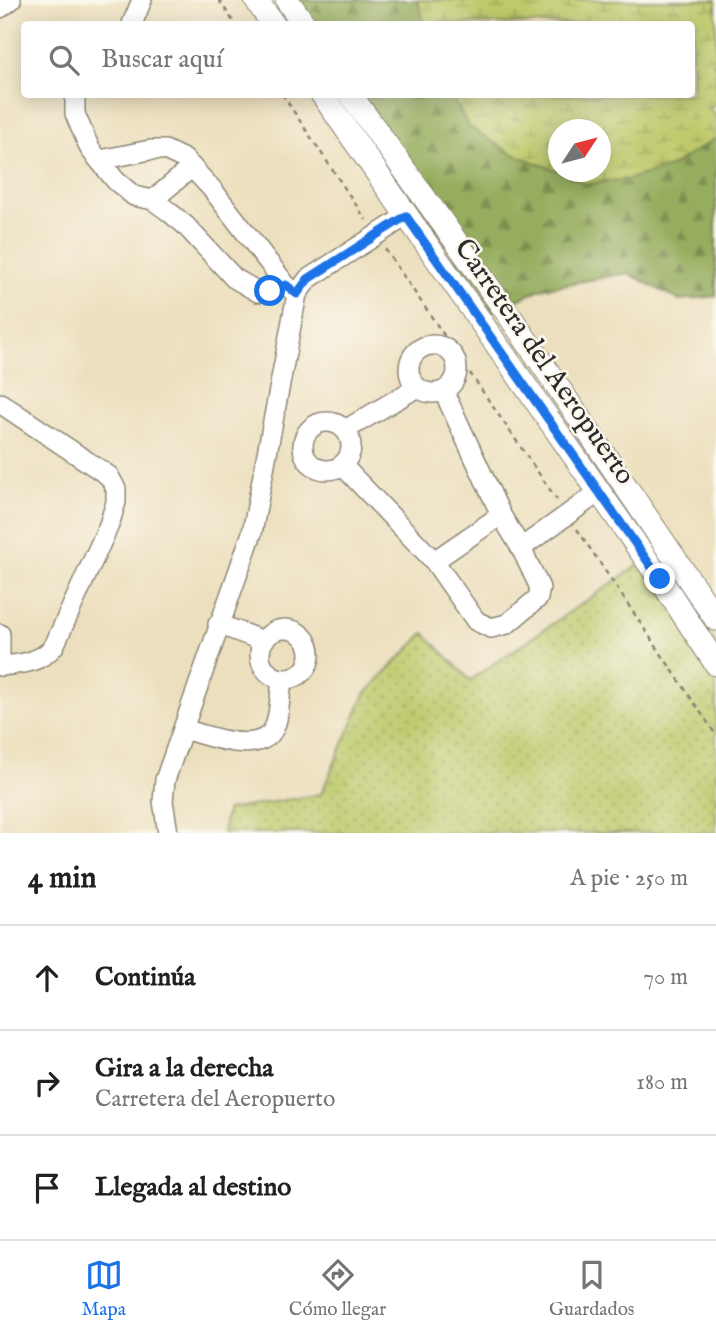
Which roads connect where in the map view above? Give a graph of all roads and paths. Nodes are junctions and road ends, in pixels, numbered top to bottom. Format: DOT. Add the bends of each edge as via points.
graph roads {
  1 [pos="11,0"];
  2 [pos="142,0"];
  3 [pos="219,0"];
  4 [pos="256,0"];
  5 [pos="287,0"];
  6 [pos="0,8"];
  7 [pos="133,21"];
  8 [pos="233,21"];
  9 [pos="271,21"];
  10 [pos="301,21"];
  11 [pos="75,98"];
  12 [pos="285,98"];
  13 [pos="325,98"];
  14 [pos="353,98"];
  15 [pos="100,160"];
  16 [pos="192,167"];
  17 [pos="153,200"];
  18 [pos="406,216"];
  19 [pos="376,236"];
  20 [pos="291,289"];
  21 [pos="416,388"];
  22 [pos="444,392"];
  23 [pos="0,403"];
  24 [pos="345,430"];
  25 [pos="304,439"];
  26 [pos="271,440"];
  27 [pos="342,465"];
  28 [pos="599,492"];
  29 [pos="501,514"];
  30 [pos="567,515"];
  31 [pos="521,548"];
  32 [pos="435,561"];
  33 [pos="716,619"];
  34 [pos="218,624"];
  35 [pos="0,634"];
  36 [pos="263,641"];
  37 [pos="0,656"];
  38 [pos="716,664"];
  39 [pos="0,666"];
  40 [pos="282,680"];
  41 [pos="184,729"];
  42 [pos="716,735"];
  43 [pos="167,833"];
  1 -- 6 [label="street"];
  2 -- 7 [label="street"];
  3 -- 8 [label="path"];
  4 -- 9 [label="main road"];
  5 -- 10 [label="main road"];
  11 -- 15 [label="street" via="75,114 90,149"];
  12 -- 19 [label="path"];
  13 -- 18 [label="main road, Carretera del Aeropuerto"];
  14 -- 33 [label="main road, Carretera del Aeropuerto" via="511,318"];
  15 -- 16 [label="street" via="165,150"];
  15 -- 17 [label="street" via="134,196"];
  16 -- 17 [label="street"];
  16 -- 20 [label="street"];
  17 -- 20 [label="street" via="247,287 258,292"];
  18 -- 19 [label="street"];
  18 -- 28 [label="main road, Carretera del Aeropuerto"];
  19 -- 20 [label="street"];
  19 -- 30 [label="path"];
  20 -- 26 [label="street"];
  21 -- 22 [label="street" via="430,394"];
  21 -- 22 [label="street" via="409,373 412,357 424,346 441,346 457,364 455,380"];
  21 -- 24 [label="street"];
  22 -- 29 [label="street"];
  23 -- 39 [label="street" via="109,476 116,489 109,525 54,646 36,660"];
  24 -- 25 [label="street" via="325,422 312,427"];
  24 -- 27 [label="street" via="351,444"];
  25 -- 26 [label="street"];
  25 -- 27 [label="street" via="304,454 314,466 328,470"];
  26 -- 34 [label="street" via="252,533"];
  27 -- 32 [label="street"];
  28 -- 30 [label="street"];
  28 -- 38 [label="main road, Carretera del Aeropuerto"];
  29 -- 31 [label="street"];
  29 -- 32 [label="street"];
  30 -- 31 [label="street"];
  30 -- 42 [label="path"];
  31 -- 32 [label="street" via="540,588 538,598 507,624 491,628 476,621"];
  34 -- 36 [label="street"];
  34 -- 41 [label="street"];
  35 -- 37 [label="street"];
  36 -- 40 [label="street" via="262,666"];
  36 -- 40 [label="street" via="283,629 305,639 309,663 298,676"];
  40 -- 41 [label="street" via="275,724 263,741 241,743"];
  41 -- 43 [label="street" via="165,780"];
}
